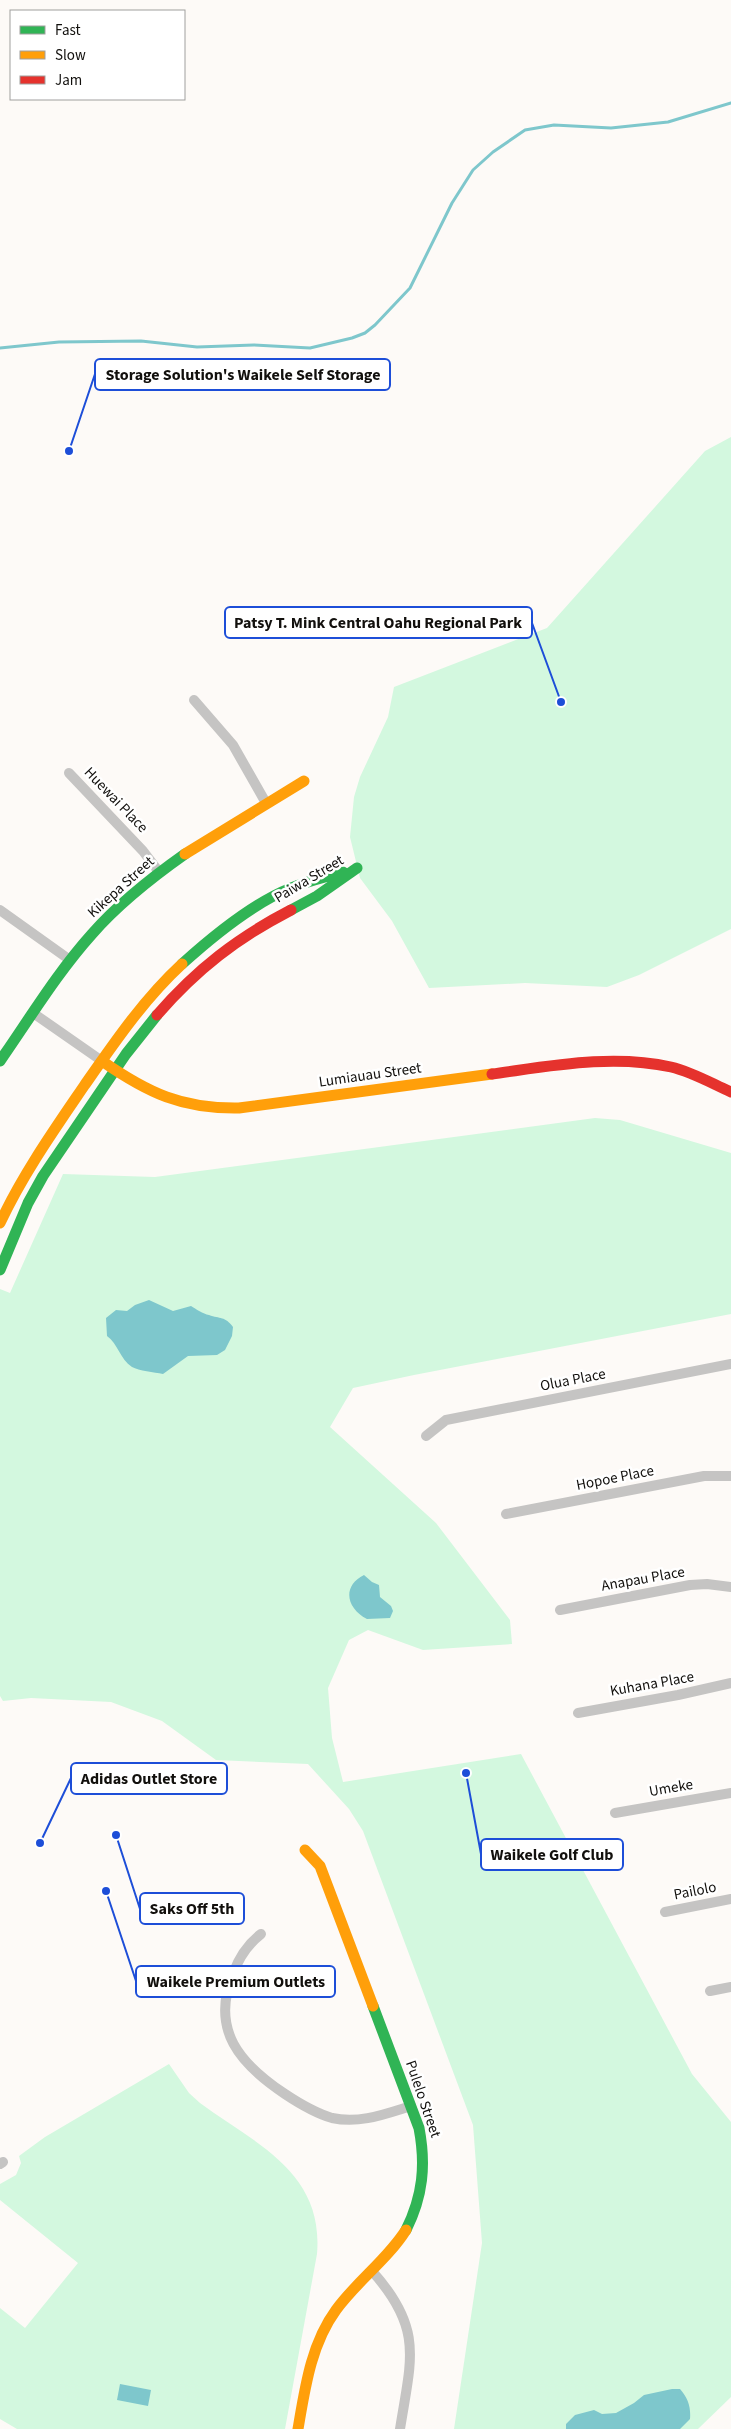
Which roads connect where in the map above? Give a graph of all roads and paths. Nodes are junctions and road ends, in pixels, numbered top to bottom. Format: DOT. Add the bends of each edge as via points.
graph roads {
  1 [pos="194,700"];
  2 [pos="69,773"];
  3 [pos="304,781"];
  4 [pos="266,803"];
  5 [pos="159,872"];
  6 [pos="0,910"];
  7 [pos="70,960"];
  8 [pos="33,1013"];
  9 [pos="102,1061"];
  10 [pos="0,1062"];
  11 [pos="115,1071"];
  12 [pos="731,1092"];
  13 [pos="0,1223"];
  14 [pos="0,1268"];
  15 [pos="731,1364"];
  16 [pos="426,1436"];
  17 [pos="731,1476"];
  18 [pos="506,1514"];
  19 [pos="731,1587"];
  20 [pos="560,1610"];
  21 [pos="731,1683"];
  22 [pos="578,1713"];
  23 [pos="731,1793"];
  24 [pos="615,1813"];
  25 [pos="305,1850"];
  26 [pos="731,1899"];
  27 [pos="665,1912"];
  28 [pos="261,1934"];
  29 [pos="731,1987"];
  30 [pos="710,1991"];
  31 [pos="411,2106"];
  32 [pos="372,2272"];
  33 [pos="298,2429"];
  34 [pos="400,2429"];
  1 -- 4 [label="street" via="232,745"];
  2 -- 5 [label="street, Huewai Place"];
  3 -- 4 [label="street, Kikepa Street"];
  4 -- 5 [label="street, Kikepa Street" via="188,850"];
  5 -- 7 [label="street, Kikepa Street" via="118,907"];
  6 -- 7 [label="street"];
  7 -- 8 [label="street, Kikepa Street"];
  8 -- 9 [label="street, Lumiauau Street"];
  8 -- 10 [label="street, Kikepa Street"];
  9 -- 11 [label="street, Lumiauau Street"];
  9 -- 11 [label="street, Paiwa Street" via="147,999 182,962 212,937 294,886 357,868 304,903 254,929 206,964 149,1023"];
  9 -- 13 [label="street, Paiwa Street" via="22,1179"];
  11 -- 12 [label="street, Lumiauau Street" via="155,1096 175,1103 210,1108 238,1108 615,1060 670,1067"];
  11 -- 14 [label="street, Paiwa Street" via="36,1190"];
  15 -- 16 [label="street, Olua Place" via="446,1420"];
  17 -- 18 [label="street, Hopoe Place" via="704,1476"];
  19 -- 20 [label="street, Anapau Place" via="690,1585"];
  21 -- 22 [label="street, Kuhana Place"];
  23 -- 24 [label="street, Umeke"];
  25 -- 31 [label="street, Pulelo Street" via="320,1866"];
  26 -- 27 [label="street, Pailolo"];
  28 -- 31 [label="street" via="247,1945 232,1975 226,1998 231,2038 243,2061 264,2080 306,2108 333,2118 361,2120"];
  29 -- 30 [label="street"];
  31 -- 32 [label="street, Pulelo Street" via="424,2148 424,2183 407,2229 394,2249"];
  32 -- 33 [label="street, Pulelo Street" via="340,2303 322,2333 309,2370"];
  32 -- 34 [label="street" via="402,2310 411,2341 412,2355"];
}
